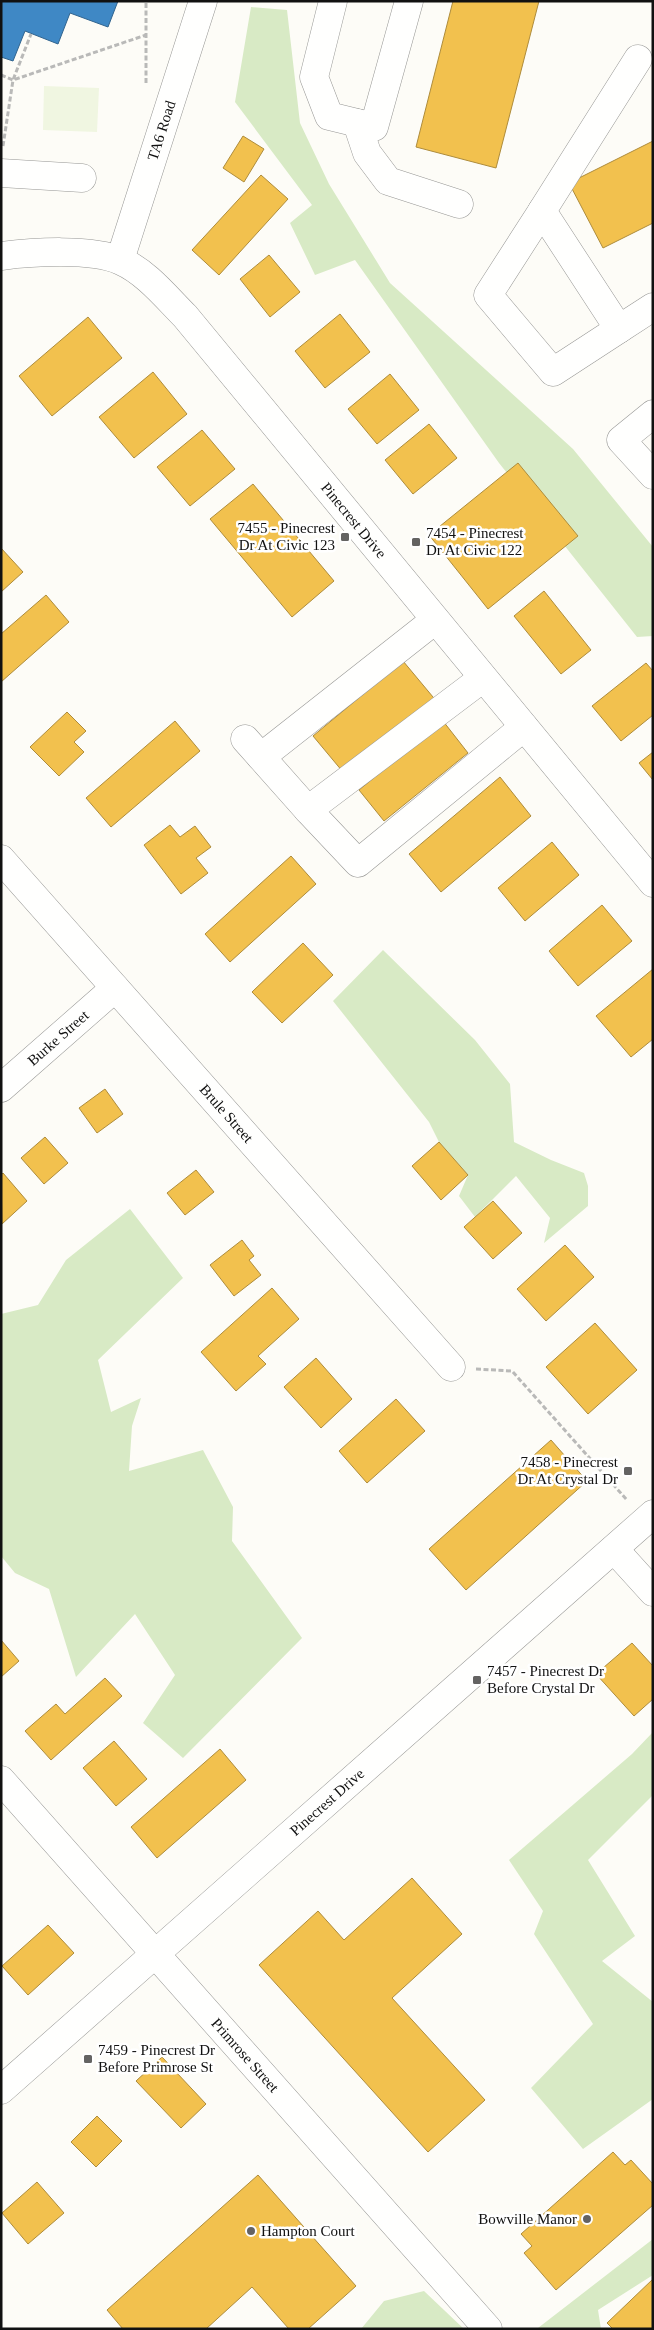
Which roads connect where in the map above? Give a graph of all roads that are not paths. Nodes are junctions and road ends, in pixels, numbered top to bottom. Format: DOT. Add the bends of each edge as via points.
graph roads {
  1 [pos="203,1"];
  2 [pos="333,1"];
  3 [pos="409,1"];
  4 [pos="638,58"];
  5 [pos="357,123"];
  6 [pos="1,173"];
  7 [pos="82,178"];
  8 [pos="459,204"];
  9 [pos="542,211"];
  10 [pos="1,256"];
  11 [pos="120,260"];
  12 [pos="653,307"];
  13 [pos="619,329"];
  14 [pos="653,414"];
  15 [pos="653,475"];
  16 [pos="435,620"];
  17 [pos="483,678"];
  18 [pos="524,727"];
  19 [pos="308,810"];
  20 [pos="1,859"];
  21 [pos="653,883"];
  22 [pos="115,988"];
  23 [pos="1,1088"];
  24 [pos="451,1367"];
  25 [pos="653,1514"];
  26 [pos="614,1548"];
  27 [pos="653,1592"];
  28 [pos="1,1780"];
  29 [pos="154,1953"];
  30 [pos="1,2090"];
  31 [pos="488,2329"];
  1 -- 11 [label="street, TA6 Road"];
  2 -- 5 [label="street" via="314,77 329,116"];
  3 -- 5 [label="street" via="374,127"];
  4 -- 9 [label="street"];
  5 -- 8 [label="street" via="367,153 388,181"];
  6 -- 7 [label="street"];
  9 -- 13 [label="street"];
  9 -- 13 [label="street" via="488,295 553,372"];
  10 -- 11 [label="street, Pinecrest Drive" via="52,252"];
  11 -- 16 [label="street, Pinecrest Drive" via="145,277 185,316"];
  12 -- 13 [label="street"];
  14 -- 15 [label="street" via="621,440"];
  16 -- 17 [label="street, Pinecrest Drive"];
  16 -- 19 [label="street" via="253,748"];
  17 -- 18 [label="street, Pinecrest Drive"];
  17 -- 19 [label="street"];
  18 -- 19 [label="street" via="358,863"];
  18 -- 21 [label="street, Pinecrest Drive"];
  20 -- 22 [label="street, Brule Street"];
  22 -- 23 [label="street, Burke Street"];
  22 -- 24 [label="street, Brule Street"];
  25 -- 26 [label="street, Pinecrest Drive"];
  26 -- 27 [label="street"];
  26 -- 29 [label="street, Pinecrest Drive"];
  28 -- 29 [label="street, Primrose Street"];
  29 -- 30 [label="street, Pinecrest Drive"];
  29 -- 31 [label="street, Primrose Street"];
}
